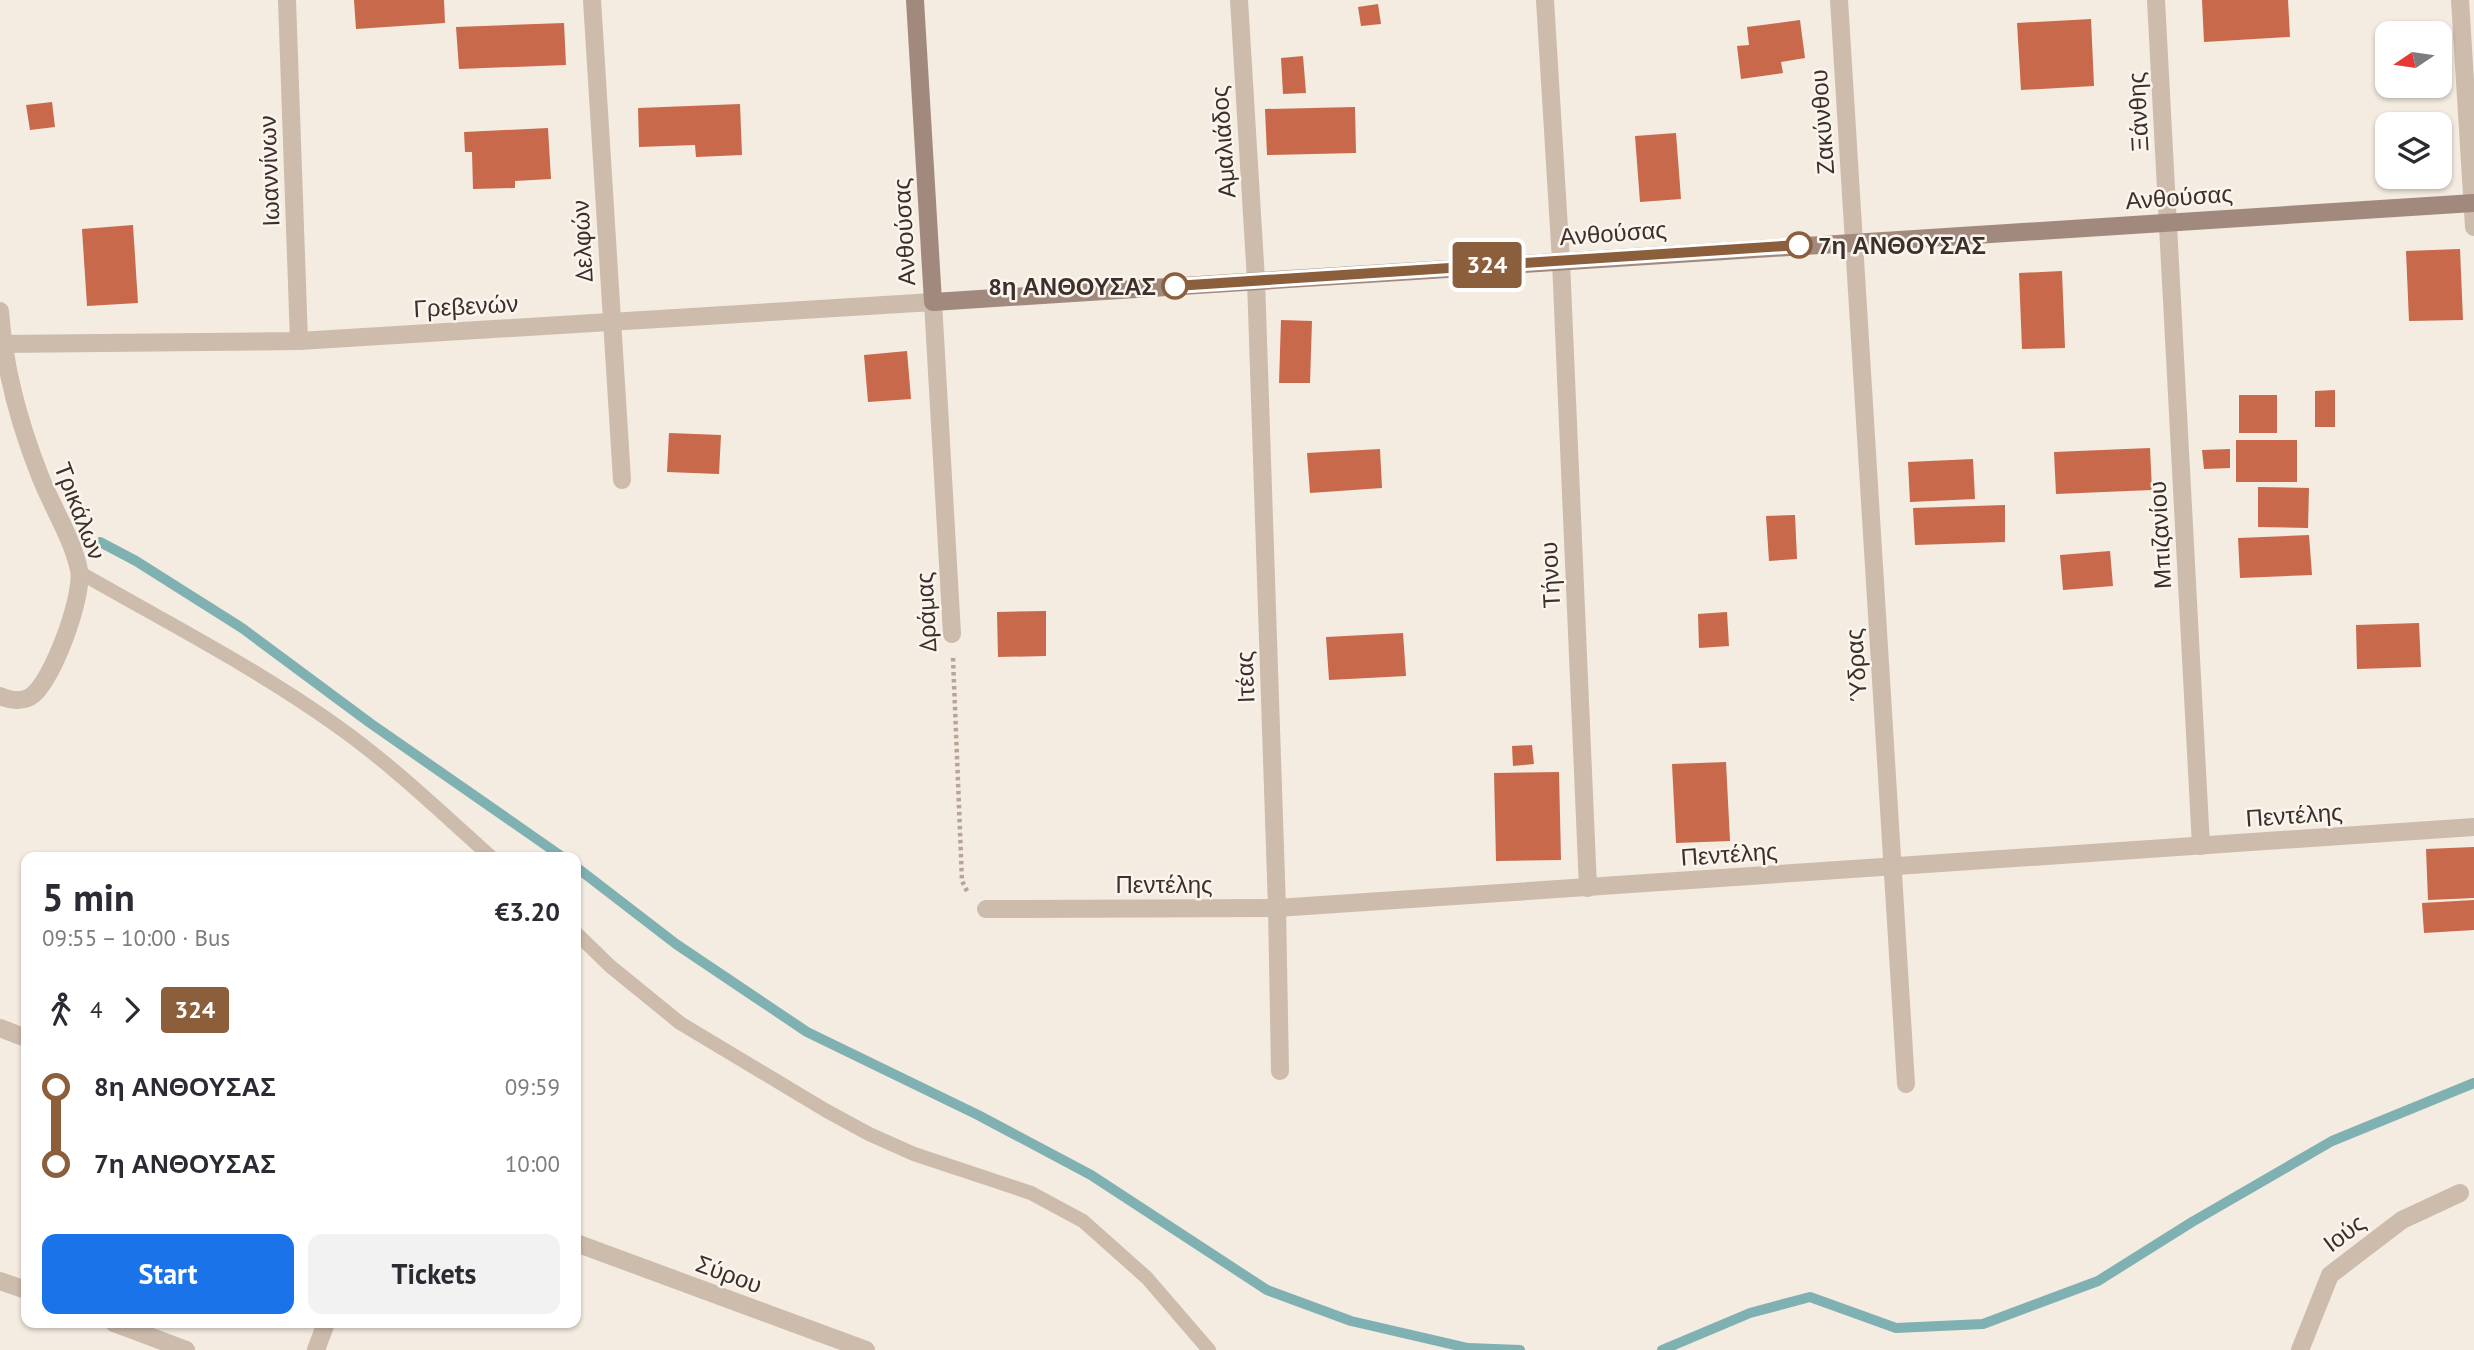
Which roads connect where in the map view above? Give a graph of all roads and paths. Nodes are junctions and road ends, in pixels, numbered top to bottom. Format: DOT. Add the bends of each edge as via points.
graph roads {
  1 [pos="287,0"];
  2 [pos="592,0"];
  3 [pos="915,0"];
  4 [pos="1238,0"];
  5 [pos="1545,0"];
  6 [pos="1839,0"];
  7 [pos="2155,0"];
  8 [pos="2460,0"];
  9 [pos="2473,203"];
  10 [pos="2168,222"];
  11 [pos="2474,227"];
  12 [pos="1854,242"];
  13 [pos="1561,261"];
  14 [pos="1256,281"];
  15 [pos="933,302"];
  16 [pos="0,311"];
  17 [pos="612,322"];
  18 [pos="299,341"];
  19 [pos="1,344"];
  20 [pos="622,480"];
  21 [pos="79,572"];
  22 [pos="952,634"];
  23 [pos="0,696"];
  24 [pos="2474,827"];
  25 [pos="2201,846"];
  26 [pos="485,852"];
  27 [pos="1892,867"];
  28 [pos="1588,888"];
  29 [pos="1277,908"];
  30 [pos="986,909"];
  31 [pos="581,938"];
  32 [pos="0,1028"];
  33 [pos="21,1036"];
  34 [pos="1280,1071"];
  35 [pos="1906,1084"];
  36 [pos="2460,1193"];
  37 [pos="581,1245"];
  38 [pos="0,1281"];
  39 [pos="21,1288"];
  40 [pos="127,1328"];
  41 [pos="324,1328"];
  42 [pos="186,1350"];
  43 [pos="316,1350"];
  44 [pos="866,1350"];
  45 [pos="1209,1350"];
  46 [pos="2300,1350"];
  1 -- 18 [label="street, Ιωαννίνων"];
  2 -- 17 [label="street, Δελφών"];
  3 -- 15 [label="street, Ανθούσας"];
  4 -- 14 [label="street, Αμαλιάδος"];
  5 -- 13 [label="street, Τήνου"];
  6 -- 12 [label="street, Ζακύνθου"];
  7 -- 10 [label="street, Ξάνθης"];
  8 -- 9 [label="street"];
  9 -- 10 [label="street, Ανθούσας"];
  9 -- 11 [label="street"];
  10 -- 12 [label="street, Ανθούσας"];
  10 -- 25 [label="street, Μπιζανίου"];
  12 -- 13 [label="street, Ανθούσας"];
  12 -- 27 [label="street, Ύδρας"];
  13 -- 14 [label="street, Ανθούσας"];
  13 -- 28 [label="street, Τήνου"];
  14 -- 15 [label="street, Ανθούσας"];
  14 -- 29 [label="street, Ιτέας"];
  15 -- 17 [label="street, Γρεβενών"];
  15 -- 22 [label="street, Δράμας"];
  16 -- 19 [label="street, Τρικάλων"];
  17 -- 18 [label="street, Γρεβενών"];
  17 -- 20 [label="street, Δελφών"];
  18 -- 19 [label="street, Γρεβενών"];
  19 -- 21 [label="street, Τρικάλων" via="36,465"];
  21 -- 23 [label="street, Τρικάλων" via="71,624 44,684 30,697 10,701"];
  21 -- 26 [label="lane" via="239,663 338,727"];
  22 -- 30 [label="path, Δράμας" via="962,881 970,899"];
  24 -- 25 [label="street, Πεντέλης"];
  25 -- 27 [label="street, Πεντέλης"];
  27 -- 28 [label="street, Πεντέλης"];
  27 -- 35 [label="street, Ύδρας"];
  28 -- 29 [label="street, Πεντέλης"];
  29 -- 30 [label="street, Πεντέλης"];
  29 -- 34 [label="street, Ιτέας"];
  31 -- 45 [label="lane" via="680,1023 825,1110 914,1154 1031,1193 1083,1221 1147,1278"];
  32 -- 33 [label="street"];
  36 -- 46 [label="street, Ιούς" via="2402,1220 2330,1275"];
  37 -- 44 [label="street, Σύρου"];
  38 -- 39 [label="street"];
  40 -- 42 [label="street"];
  41 -- 43 [label="street"];
}
